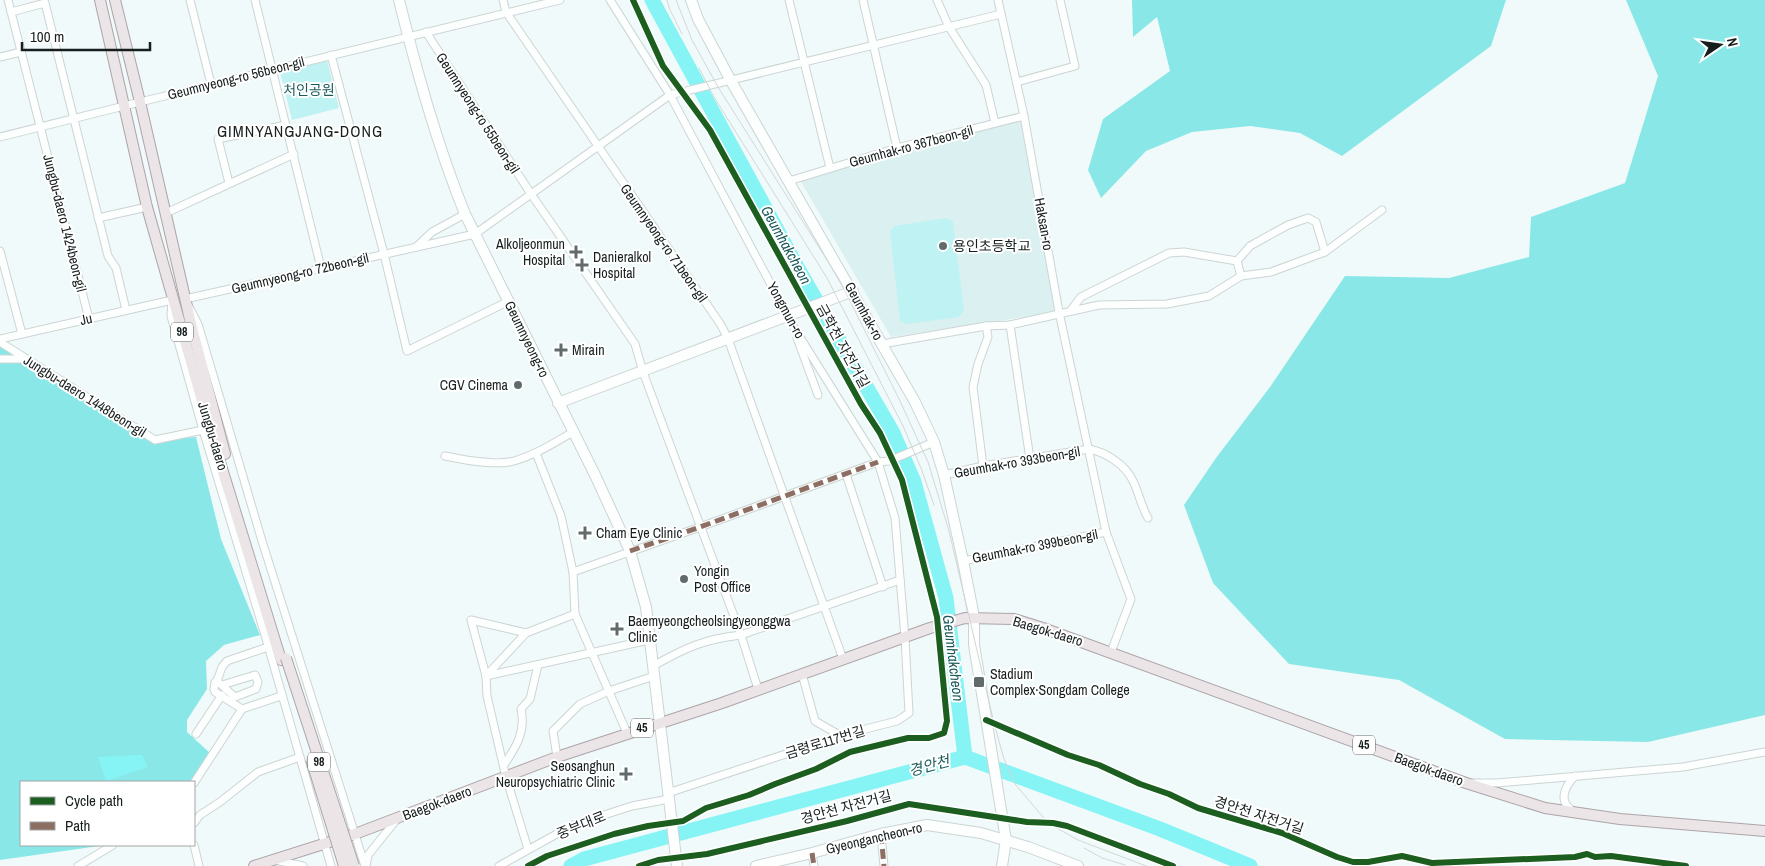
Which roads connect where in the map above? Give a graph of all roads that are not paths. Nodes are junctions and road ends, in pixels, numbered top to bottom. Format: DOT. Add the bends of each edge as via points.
graph roads {
  1 [pos="8,0"];
  2 [pos="100,0"];
  3 [pos="115,0"];
  4 [pos="190,0"];
  5 [pos="254,0"];
  6 [pos="399,0"];
  7 [pos="502,0"];
  8 [pos="560,0"];
  9 [pos="610,0"];
  10 [pos="691,0"];
  11 [pos="790,0"];
  12 [pos="863,0"];
  13 [pos="937,0"];
  14 [pos="998,0"];
  15 [pos="1060,0"];
  16 [pos="11,12"];
  17 [pos="506,12"];
  18 [pos="1001,14"];
  19 [pos="949,27"];
  20 [pos="426,32"];
  21 [pos="408,36"];
  22 [pos="874,45"];
  23 [pos="21,52"];
  24 [pos="331,55"];
  25 [pos="0,56"];
  26 [pos="804,62"];
  27 [pos="272,70"];
  28 [pos="731,81"];
  29 [pos="1016,82"];
  30 [pos="211,84"];
  31 [pos="670,95"];
  32 [pos="140,102"];
  33 [pos="125,106"];
  34 [pos="1024,116"];
  35 [pos="74,119"];
  36 [pos="995,123"];
  37 [pos="286,124"];
  38 [pos="40,127"];
  39 [pos="0,138"];
  40 [pos="598,148"];
  41 [pos="897,148"];
  42 [pos="294,154"];
  43 [pos="830,168"];
  44 [pos="794,179"];
  45 [pos="229,183"];
  46 [pos="531,194"];
  47 [pos="147,207"];
  48 [pos="1382,210"];
  49 [pos="166,213"];
  50 [pos="465,214"];
  51 [pos="98,218"];
  52 [pos="475,234"];
  53 [pos="416,247"];
  54 [pos="0,252"];
  55 [pos="1325,252"];
  56 [pos="384,254"];
  57 [pos="1237,261"];
  58 [pos="322,268"];
  59 [pos="1241,276"];
  60 [pos="851,292"];
  61 [pos="185,299"];
  62 [pos="172,300"];
  63 [pos="509,301"];
  64 [pos="126,310"];
  65 [pos="1071,310"];
  66 [pos="1060,312"];
  67 [pos="788,316"];
  68 [pos="89,319"];
  69 [pos="1010,325"];
  70 [pos="793,326"];
  71 [pos="986,326"];
  72 [pos="22,334"];
  73 [pos="728,338"];
  74 [pos="0,341"];
  75 [pos="882,344"];
  76 [pos="27,359"];
  77 [pos="0,360"];
  78 [pos="643,372"];
  79 [pos="818,395"];
  80 [pos="558,403"];
  81 [pos="202,430"];
  82 [pos="573,432"];
  83 [pos="934,442"];
  84 [pos="1089,448"];
  85 [pos="536,452"];
  86 [pos="445,456"];
  87 [pos="1030,458"];
  88 [pos="878,462"];
  89 [pos="983,466"];
  90 [pos="846,474"];
  91 [pos="944,475"];
  92 [pos="784,496"];
  93 [pos="1148,518"];
  94 [pos="700,527"];
  95 [pos="1106,532"];
  96 [pos="630,551"];
  97 [pos="963,560"];
  98 [pos="573,572"];
  99 [pos="900,580"];
  100 [pos="883,587"];
  101 [pos="825,608"];
  102 [pos="575,614"];
  103 [pos="969,618"];
  104 [pos="526,633"];
  105 [pos="741,635"];
  106 [pos="905,638"];
  107 [pos="650,640"];
  108 [pos="268,647"];
  109 [pos="592,652"];
  110 [pos="1111,652"];
  111 [pos="283,659"];
  112 [pos="844,659"];
  113 [pos="538,665"];
  114 [pos="653,671"];
  115 [pos="802,674"];
  116 [pos="486,676"];
  117 [pos="219,683"];
  118 [pos="758,689"];
  119 [pos="608,691"];
  120 [pos="222,695"];
  121 [pos="281,696"];
  122 [pos="242,709"];
  123 [pos="659,722"];
  124 [pos="626,733"];
  125 [pos="196,734"];
  126 [pos="840,736"];
  127 [pos="1765,752"];
  128 [pos="300,757"];
  129 [pos="557,757"];
  130 [pos="504,765"];
  131 [pos="1575,776"];
  132 [pos="506,777"];
  133 [pos="195,781"];
  134 [pos="1466,783"];
  135 [pos="669,796"];
  136 [pos="1577,813"];
  137 [pos="397,818"];
  138 [pos="195,822"];
  139 [pos="1765,831"];
  140 [pos="355,834"];
  141 [pos="881,834"];
  142 [pos="1006,840"];
  143 [pos="325,844"];
  144 [pos="111,846"];
  145 [pos="194,846"];
  146 [pos="528,850"];
  147 [pos="812,853"];
  148 [pos="274,860"];
  149 [pos="78,866"];
  150 [pos="199,866"];
  151 [pos="254,866"];
  152 [pos="303,866"];
  153 [pos="331,866"];
  154 [pos="344,866"];
  155 [pos="354,866"];
  156 [pos="365,866"];
  157 [pos="499,866"];
  158 [pos="678,866"];
  159 [pos="756,866"];
  160 [pos="814,866"];
  161 [pos="884,866"];
  162 [pos="1002,866"];
  163 [pos="1078,866"];
  1 -- 16 [label="street, Jungbu-daero 1424beon-gil"];
  2 -- 33 [label="main road, Jungbu-daero / 98"];
  3 -- 32 [label="main road, Jungbu-daero / 98"];
  4 -- 30 [label="street"];
  5 -- 27 [label="street"];
  6 -- 21 [label="main road, Geumnyeong-ro"];
  7 -- 17 [label="street, Geumnyeong-ro 71beon-gil"];
  8 -- 17 [label="street"];
  9 -- 31 [label="street, Yongmun-ro"];
  10 -- 28 [label="main road, Geumhak-ro"];
  11 -- 26 [label="street"];
  12 -- 22 [label="street"];
  13 -- 19 [label="street"];
  14 -- 18 [label="street, Haksan-ro"];
  15 -- 29 [label="street" via="1074,66"];
  16 -- 23 [label="street, Jungbu-daero 1424beon-gil"];
  16 -- 35 [label="street" via="45,3"];
  17 -- 20 [label="street"];
  17 -- 40 [label="street, Geumnyeong-ro 71beon-gil"];
  18 -- 19 [label="street"];
  18 -- 29 [label="street, Haksan-ro"];
  19 -- 22 [label="street"];
  19 -- 36 [label="street" via="986,85"];
  20 -- 21 [label="street"];
  20 -- 46 [label="street, Geumnyeong-ro 55beon-gil"];
  21 -- 24 [label="street, Geumnyeong-ro 56beon-gil"];
  21 -- 50 [label="main road, Geumnyeong-ro" via="448,170"];
  22 -- 26 [label="street"];
  22 -- 41 [label="street"];
  23 -- 25 [label="street"];
  23 -- 38 [label="street, Jungbu-daero 1424beon-gil"];
  24 -- 27 [label="street, Geumnyeong-ro 56beon-gil"];
  24 -- 56 [label="street"];
  26 -- 28 [label="street"];
  26 -- 43 [label="street"];
  27 -- 30 [label="street, Geumnyeong-ro 56beon-gil"];
  27 -- 37 [label="street"];
  28 -- 31 [label="street"];
  28 -- 44 [label="main road, Geumhak-ro"];
  29 -- 34 [label="street, Haksan-ro"];
  30 -- 32 [label="street, Geumnyeong-ro 56beon-gil"];
  31 -- 40 [label="street"];
  31 -- 67 [label="street, Yongmun-ro"];
  32 -- 33 [label="street"];
  32 -- 49 [label="main road, Jungbu-daero / 98"];
  33 -- 35 [label="street"];
  33 -- 47 [label="main road, Jungbu-daero / 98"];
  34 -- 36 [label="street, Geumhak-ro 367beon-gil"];
  34 -- 66 [label="street, Haksan-ro"];
  35 -- 38 [label="street"];
  35 -- 51 [label="street"];
  36 -- 41 [label="street, Geumhak-ro 367beon-gil"];
  37 -- 42 [label="street"];
  37 -- 45 [label="street" via="218,139"];
  38 -- 39 [label="street"];
  38 -- 68 [label="street, Jungbu-daero 1424beon-gil"];
  40 -- 46 [label="street"];
  40 -- 73 [label="street, Geumnyeong-ro 71beon-gil"];
  41 -- 43 [label="street, Geumhak-ro 367beon-gil"];
  42 -- 45 [label="street"];
  42 -- 58 [label="street"];
  43 -- 44 [label="street, Geumhak-ro 367beon-gil"];
  44 -- 60 [label="main road, Geumhak-ro"];
  45 -- 49 [label="street"];
  46 -- 52 [label="street"];
  46 -- 78 [label="street" via="635,344"];
  47 -- 51 [label="street"];
  47 -- 62 [label="main road, Jungbu-daero / 98"];
  48 -- 55 [label="street"];
  49 -- 61 [label="main road, Jungbu-daero / 98"];
  50 -- 52 [label="main road, Geumnyeong-ro"];
  50 -- 53 [label="street, Geumnyeong-ro 72beon-gil" via="432,232"];
  51 -- 64 [label="street" via="108,256 116,268"];
  52 -- 53 [label="street, Geumnyeong-ro 72beon-gil"];
  52 -- 63 [label="main road, Geumnyeong-ro"];
  53 -- 56 [label="street, Geumnyeong-ro 72beon-gil"];
  54 -- 72 [label="street"];
  55 -- 57 [label="street" via="1316,222 1308,218 1250,246"];
  55 -- 59 [label="street" via="1271,272"];
  56 -- 58 [label="street, Geumnyeong-ro 72beon-gil"];
  56 -- 63 [label="street" via="407,351"];
  57 -- 59 [label="street"];
  57 -- 65 [label="street" via="1184,252 1169,253 1081,297"];
  58 -- 61 [label="street, Geumnyeong-ro 72beon-gil"];
  59 -- 65 [label="street" via="1201,298 1167,304 1099,305"];
  60 -- 67 [label="main road"];
  60 -- 75 [label="main road, Geumhak-ro"];
  61 -- 111 [label="main road, Jungbu-daero / 98"];
  61 -- 140 [label="street" via="198,324 262,541"];
  62 -- 64 [label="street, Ju"];
  62 -- 81 [label="street" via="171,316"];
  62 -- 111 [label="main road, Jungbu-daero / 98"];
  63 -- 80 [label="main road, Geumnyeong-ro"];
  64 -- 68 [label="street, Ju"];
  65 -- 66 [label="street"];
  66 -- 69 [label="street"];
  66 -- 84 [label="street, Haksan-ro"];
  67 -- 70 [label="street, Yongmun-ro"];
  67 -- 73 [label="main road"];
  68 -- 72 [label="street, Ju"];
  69 -- 71 [label="street"];
  69 -- 87 [label="street"];
  70 -- 79 [label="street"];
  70 -- 88 [label="street, Yongmun-ro"];
  71 -- 75 [label="street"];
  71 -- 89 [label="street" via="988,337 973,387"];
  72 -- 74 [label="street, Ju"];
  73 -- 78 [label="main road"];
  73 -- 92 [label="street, Geumnyeong-ro 71beon-gil"];
  74 -- 76 [label="street, Jungbu-daero 1448beon-gil"];
  75 -- 83 [label="main road, Geumhak-ro" via="916,402"];
  76 -- 77 [label="street"];
  76 -- 81 [label="street, Jungbu-daero 1448beon-gil" via="155,440"];
  78 -- 80 [label="main road"];
  78 -- 94 [label="street"];
  80 -- 82 [label="main road, Geumnyeong-ro"];
  81 -- 108 [label="street"];
  82 -- 85 [label="street"];
  82 -- 96 [label="main road, Geumnyeong-ro"];
  83 -- 88 [label="street" via="889,461"];
  83 -- 91 [label="main road, Geumhak-ro"];
  84 -- 87 [label="street, Geumhak-ro 393beon-gil"];
  84 -- 93 [label="street" via="1102,452 1127,472"];
  84 -- 95 [label="street, Haksan-ro"];
  85 -- 86 [label="street" via="513,462 475,462"];
  85 -- 98 [label="street" via="561,516"];
  87 -- 89 [label="street, Geumhak-ro 393beon-gil"];
  88 -- 90 [label="street"];
  88 -- 99 [label="street, Yongmun-ro" via="895,518"];
  89 -- 91 [label="street, Geumhak-ro 393beon-gil"];
  90 -- 92 [label="street"];
  90 -- 100 [label="street"];
  91 -- 97 [label="main road, Geumhak-ro"];
  92 -- 94 [label="street"];
  92 -- 101 [label="street, Geumnyeong-ro 71beon-gil"];
  94 -- 96 [label="street"];
  94 -- 105 [label="street"];
  95 -- 97 [label="street, Geumhak-ro 399beon-gil"];
  95 -- 110 [label="street, Haksan-ro" via="1131,599"];
  96 -- 98 [label="street"];
  96 -- 107 [label="main road, Geumnyeong-ro" via="646,606"];
  97 -- 103 [label="main road, Geumhak-ro"];
  98 -- 102 [label="street"];
  99 -- 100 [label="street"];
  99 -- 106 [label="street, Yongmun-ro"];
  100 -- 101 [label="street"];
  101 -- 105 [label="street"];
  101 -- 112 [label="street, Geumnyeong-ro 71beon-gil"];
  102 -- 104 [label="street"];
  102 -- 109 [label="street"];
  103 -- 106 [label="main road, Baegok-daero / 45"];
  103 -- 110 [label="main road, Baegok-daero / 45" via="1014,619"];
  103 -- 142 [label="main road, Geumhak-ro"];
  104 -- 116 [label="street"];
  104 -- 116 [label="street" via="471,620"];
  105 -- 114 [label="street" via="719,637 687,647"];
  105 -- 118 [label="street"];
  106 -- 112 [label="main road, Baegok-daero / 45"];
  106 -- 126 [label="street, 금령로117번길" via="909,713 897,721"];
  107 -- 109 [label="street"];
  107 -- 114 [label="main road, Geumnyeong-ro"];
  108 -- 117 [label="street" via="227,661 222,667"];
  108 -- 121 [label="street"];
  109 -- 113 [label="street"];
  109 -- 119 [label="street"];
  110 -- 134 [label="main road, Baegok-daero / 45"];
  111 -- 154 [label="main road, Jungbu-daero / 98, bridge"];
  111 -- 155 [label="main road, Jungbu-daero / 98, bridge"];
  112 -- 115 [label="main road, Baegok-daero / 45"];
  113 -- 116 [label="street"];
  113 -- 130 [label="street" via="530,699 521,710 524,719 520,740"];
  114 -- 119 [label="street"];
  114 -- 123 [label="main road, Geumnyeong-ro"];
  115 -- 118 [label="main road, Baegok-daero / 45"];
  115 -- 126 [label="street" via="815,721"];
  116 -- 130 [label="street" via="487,696"];
  117 -- 117 [label="street" via="235,696 254,691 258,682 255,675"];
  117 -- 120 [label="street" via="214,682 214,689"];
  118 -- 123 [label="main road, Baegok-daero / 45"];
  119 -- 124 [label="street"];
  119 -- 129 [label="street" via="580,704 553,731"];
  120 -- 122 [label="street"];
  120 -- 125 [label="street"];
  121 -- 122 [label="street"];
  121 -- 128 [label="street"];
  122 -- 133 [label="street"];
  123 -- 124 [label="main road, Baegok-daero / 45"];
  123 -- 135 [label="main road, Geumnyeong-ro"];
  124 -- 129 [label="main road, Baegok-daero / 45"];
  126 -- 135 [label="street, 금령로117번길"];
  127 -- 131 [label="street" via="1683,767"];
  128 -- 138 [label="street" via="258,772"];
  128 -- 143 [label="street"];
  129 -- 132 [label="main road, Baegok-daero / 45"];
  130 -- 132 [label="street"];
  131 -- 134 [label="street"];
  131 -- 136 [label="street" via="1566,786 1564,802"];
  132 -- 137 [label="main road, Baegok-daero / 45"];
  132 -- 146 [label="street"];
  134 -- 136 [label="main road, Baegok-daero / 45" via="1545,808"];
  135 -- 146 [label="street, 중부대로" via="573,826"];
  135 -- 158 [label="main road, Geumnyeong-ro"];
  136 -- 139 [label="main road, Baegok-daero / 45"];
  137 -- 140 [label="main road, Baegok-daero / 45"];
  137 -- 156 [label="street" via="368,855"];
  140 -- 143 [label="main road, Baegok-daero / 45"];
  140 -- 156 [label="street"];
  141 -- 142 [label="main road, Gyeongancheon-ro" via="927,825 981,832"];
  141 -- 147 [label="main road, Gyeongancheon-ro"];
  141 -- 161 [label="street"];
  142 -- 162 [label="main road"];
  142 -- 163 [label="main road, Gyeongancheon-ro"];
  143 -- 148 [label="main road, Baegok-daero / 45"];
  143 -- 153 [label="street"];
  144 -- 149 [label="street"];
  145 -- 150 [label="street"];
  146 -- 157 [label="street, 중부대로"];
  147 -- 159 [label="main road, Gyeongancheon-ro"];
  147 -- 160 [label="street"];
  148 -- 151 [label="main road, Baegok-daero / 45"];
  148 -- 152 [label="street"];
}
